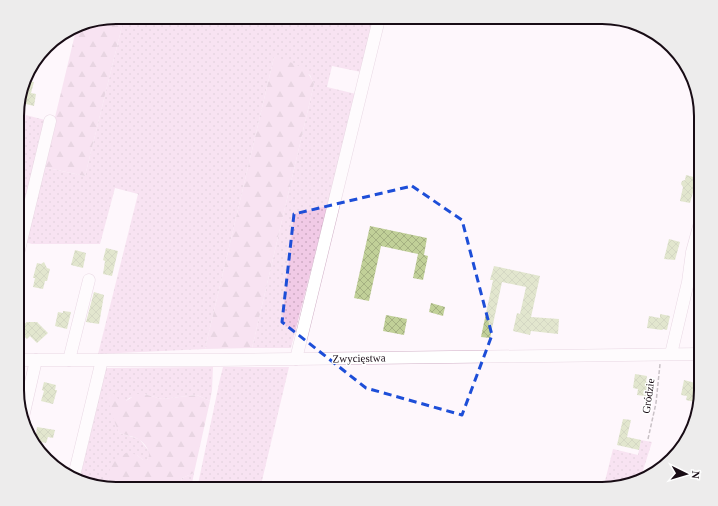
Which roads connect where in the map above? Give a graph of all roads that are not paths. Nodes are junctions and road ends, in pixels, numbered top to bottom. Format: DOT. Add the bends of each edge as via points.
graph roads {
  1 [pos="378,24"];
  2 [pos="50,121"];
  3 [pos="24,229"];
  4 [pos="694,245"];
  5 [pos="89,280"];
  6 [pos="666,354"];
  7 [pos="694,354"];
  8 [pos="296,359"];
  9 [pos="24,360"];
  10 [pos="36,360"];
  11 [pos="70,360"];
  12 [pos="102,360"];
  13 [pos="25,404"];
  14 [pos="75,472"];
  1 -- 8 [label="street"];
  2 -- 3 [label="street"];
  4 -- 6 [label="street" via="688,282"];
  5 -- 11 [label="street"];
  6 -- 7 [label="street, Zwycięstwa"];
  6 -- 8 [label="street, Zwycięstwa"];
  8 -- 12 [label="street, Zwycięstwa"];
  9 -- 10 [label="street, Zwycięstwa"];
  10 -- 11 [label="street, Zwycięstwa"];
  10 -- 13 [label="street"];
  11 -- 12 [label="street, Zwycięstwa"];
  12 -- 14 [label="street"];
}
